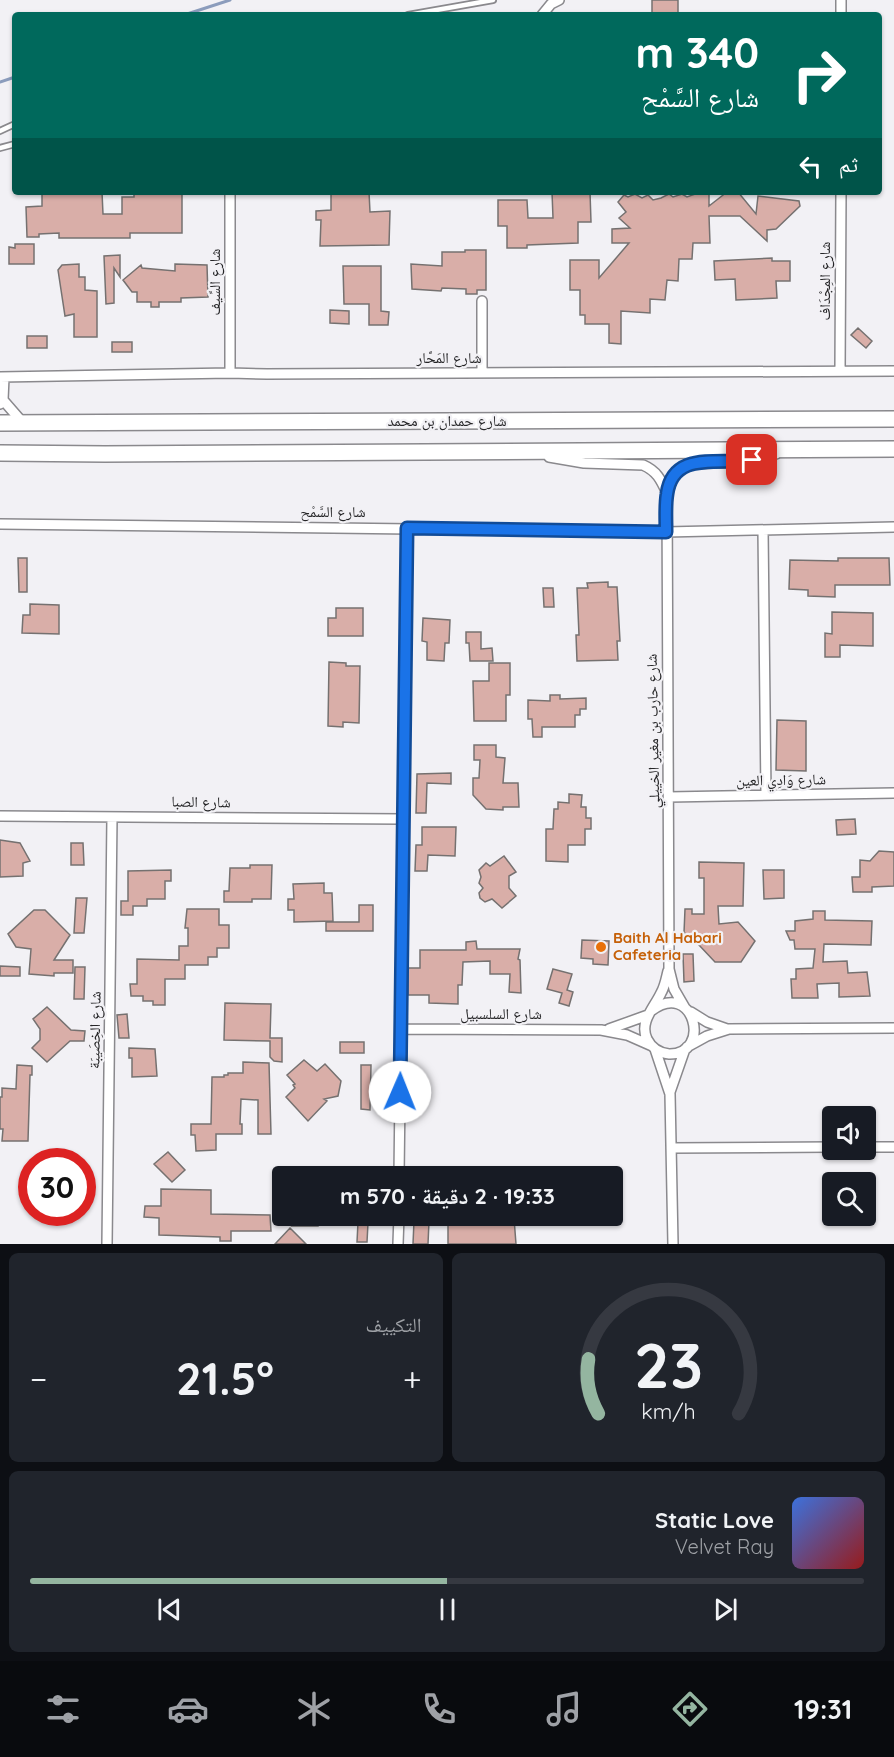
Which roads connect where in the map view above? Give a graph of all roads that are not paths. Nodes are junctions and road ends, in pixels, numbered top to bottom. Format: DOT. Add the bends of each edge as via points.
graph roads {
  1 [pos="494,0"];
  2 [pos="559,0"];
  3 [pos="425,12"];
  4 [pos="544,12"];
  5 [pos="230,195"];
  6 [pos="841,195"];
  7 [pos="482,301"];
  8 [pos="840,371"];
  9 [pos="894,371"];
  10 [pos="230,373"];
  11 [pos="482,373"];
  12 [pos="2,376"];
  13 [pos="2,402"];
  14 [pos="894,419"];
  15 [pos="0,423"];
  16 [pos="24,423"];
  17 [pos="894,449"];
  18 [pos="787,450"];
  19 [pos="529,452"];
  20 [pos="0,453"];
  21 [pos="667,493"];
  22 [pos="0,524"];
  23 [pos="894,527"];
  24 [pos="407,528"];
  25 [pos="763,530"];
  26 [pos="666,532"];
  27 [pos="894,793"];
  28 [pos="766,795"];
  29 [pos="669,797"];
  30 [pos="0,816"];
  31 [pos="112,817"];
  32 [pos="402,819"];
  33 [pos="669,969"];
  34 [pos="686,1009"];
  35 [pos="650,1013"];
  36 [pos="894,1028"];
  37 [pos="401,1029"];
  38 [pos="729,1029"];
  39 [pos="601,1030"];
  40 [pos="653,1047"];
  41 [pos="686,1048"];
  42 [pos="670,1094"];
  43 [pos="822,1147"];
  44 [pos="876,1147"];
  45 [pos="894,1147"];
  46 [pos="671,1148"];
  47 [pos="399,1166"];
  48 [pos="399,1226"];
  49 [pos="107,1244"];
  50 [pos="399,1244"];
  51 [pos="673,1244"];
  1 -- 3 [label="lane"];
  2 -- 4 [label="street"];
  5 -- 10 [label="street, شارع السِّيف"];
  6 -- 8 [label="street, شارع المِجْدَاف"];
  7 -- 11 [label="street"];
  8 -- 9 [label="street, شارع المَحَّار"];
  8 -- 11 [label="street, شارع المَحَّار"];
  10 -- 11 [label="street, شارع المَحَّار"];
  10 -- 12 [label="street, شارع المَحَّار"];
  12 -- 13 [label="street, شارع المَحَّار"];
  13 -- 16 [label="street, شارع المَحَّار"];
  14 -- 16 [label="main road, شارع حمدان بن محمد"];
  15 -- 16 [label="main road, شارع حمدان بن محمد"];
  17 -- 18 [label="main road, شارع حمدان بن محمد"];
  18 -- 19 [label="main road, شارع حمدان بن محمد"];
  18 -- 21 [label="street, شارع حارب بن مغير الخييلي" via="740,462 687,464 674,474"];
  19 -- 20 [label="main road, شارع حمدان بن محمد"];
  19 -- 21 [label="street" via="584,463 643,465 658,474"];
  21 -- 26 [label="street, شارع حارب بن مغير الخييلي"];
  22 -- 24 [label="street, شارع السَّمْح"];
  23 -- 25 [label="street, شارع السَّمْح"];
  24 -- 26 [label="street, شارع السَّمْح"];
  24 -- 32 [label="street"];
  25 -- 26 [label="street, شارع السَّمْح"];
  25 -- 28 [label="street"];
  26 -- 29 [label="street, شارع حارب بن مغير الخييلي"];
  27 -- 28 [label="street, شارع وَادِي العين"];
  28 -- 29 [label="street, شارع وَادِي العين"];
  29 -- 33 [label="street, شارع حارب بن مغير الخييلي"];
  30 -- 31 [label="street, شارع الصبا"];
  31 -- 32 [label="street, شارع الصبا"];
  31 -- 49 [label="street, شارع الخِصَيبَة"];
  32 -- 37 [label="street"];
  33 -- 34 [label="street, شارع حارب بن مغير الخييلي" via="674,989"];
  33 -- 35 [label="street, شارع حارب بن مغير الخييلي"];
  34 -- 35 [label="street" via="667,1003"];
  34 -- 38 [label="street"];
  34 -- 41 [label="street" via="695,1033"];
  35 -- 39 [label="street, شارع السلسبيل"];
  35 -- 40 [label="street" via="644,1028"];
  36 -- 38 [label="street"];
  37 -- 39 [label="street, شارع السلسبيل"];
  37 -- 47 [label="street"];
  38 -- 41 [label="street"];
  39 -- 40 [label="street, شارع السلسبيل" via="627,1035"];
  40 -- 41 [label="street" via="670,1054"];
  40 -- 42 [label="street"];
  41 -- 42 [label="street"];
  42 -- 46 [label="street"];
  43 -- 46 [label="street"];
  44 -- 45 [label="street"];
  46 -- 51 [label="street"];
  48 -- 50 [label="street"];
}
